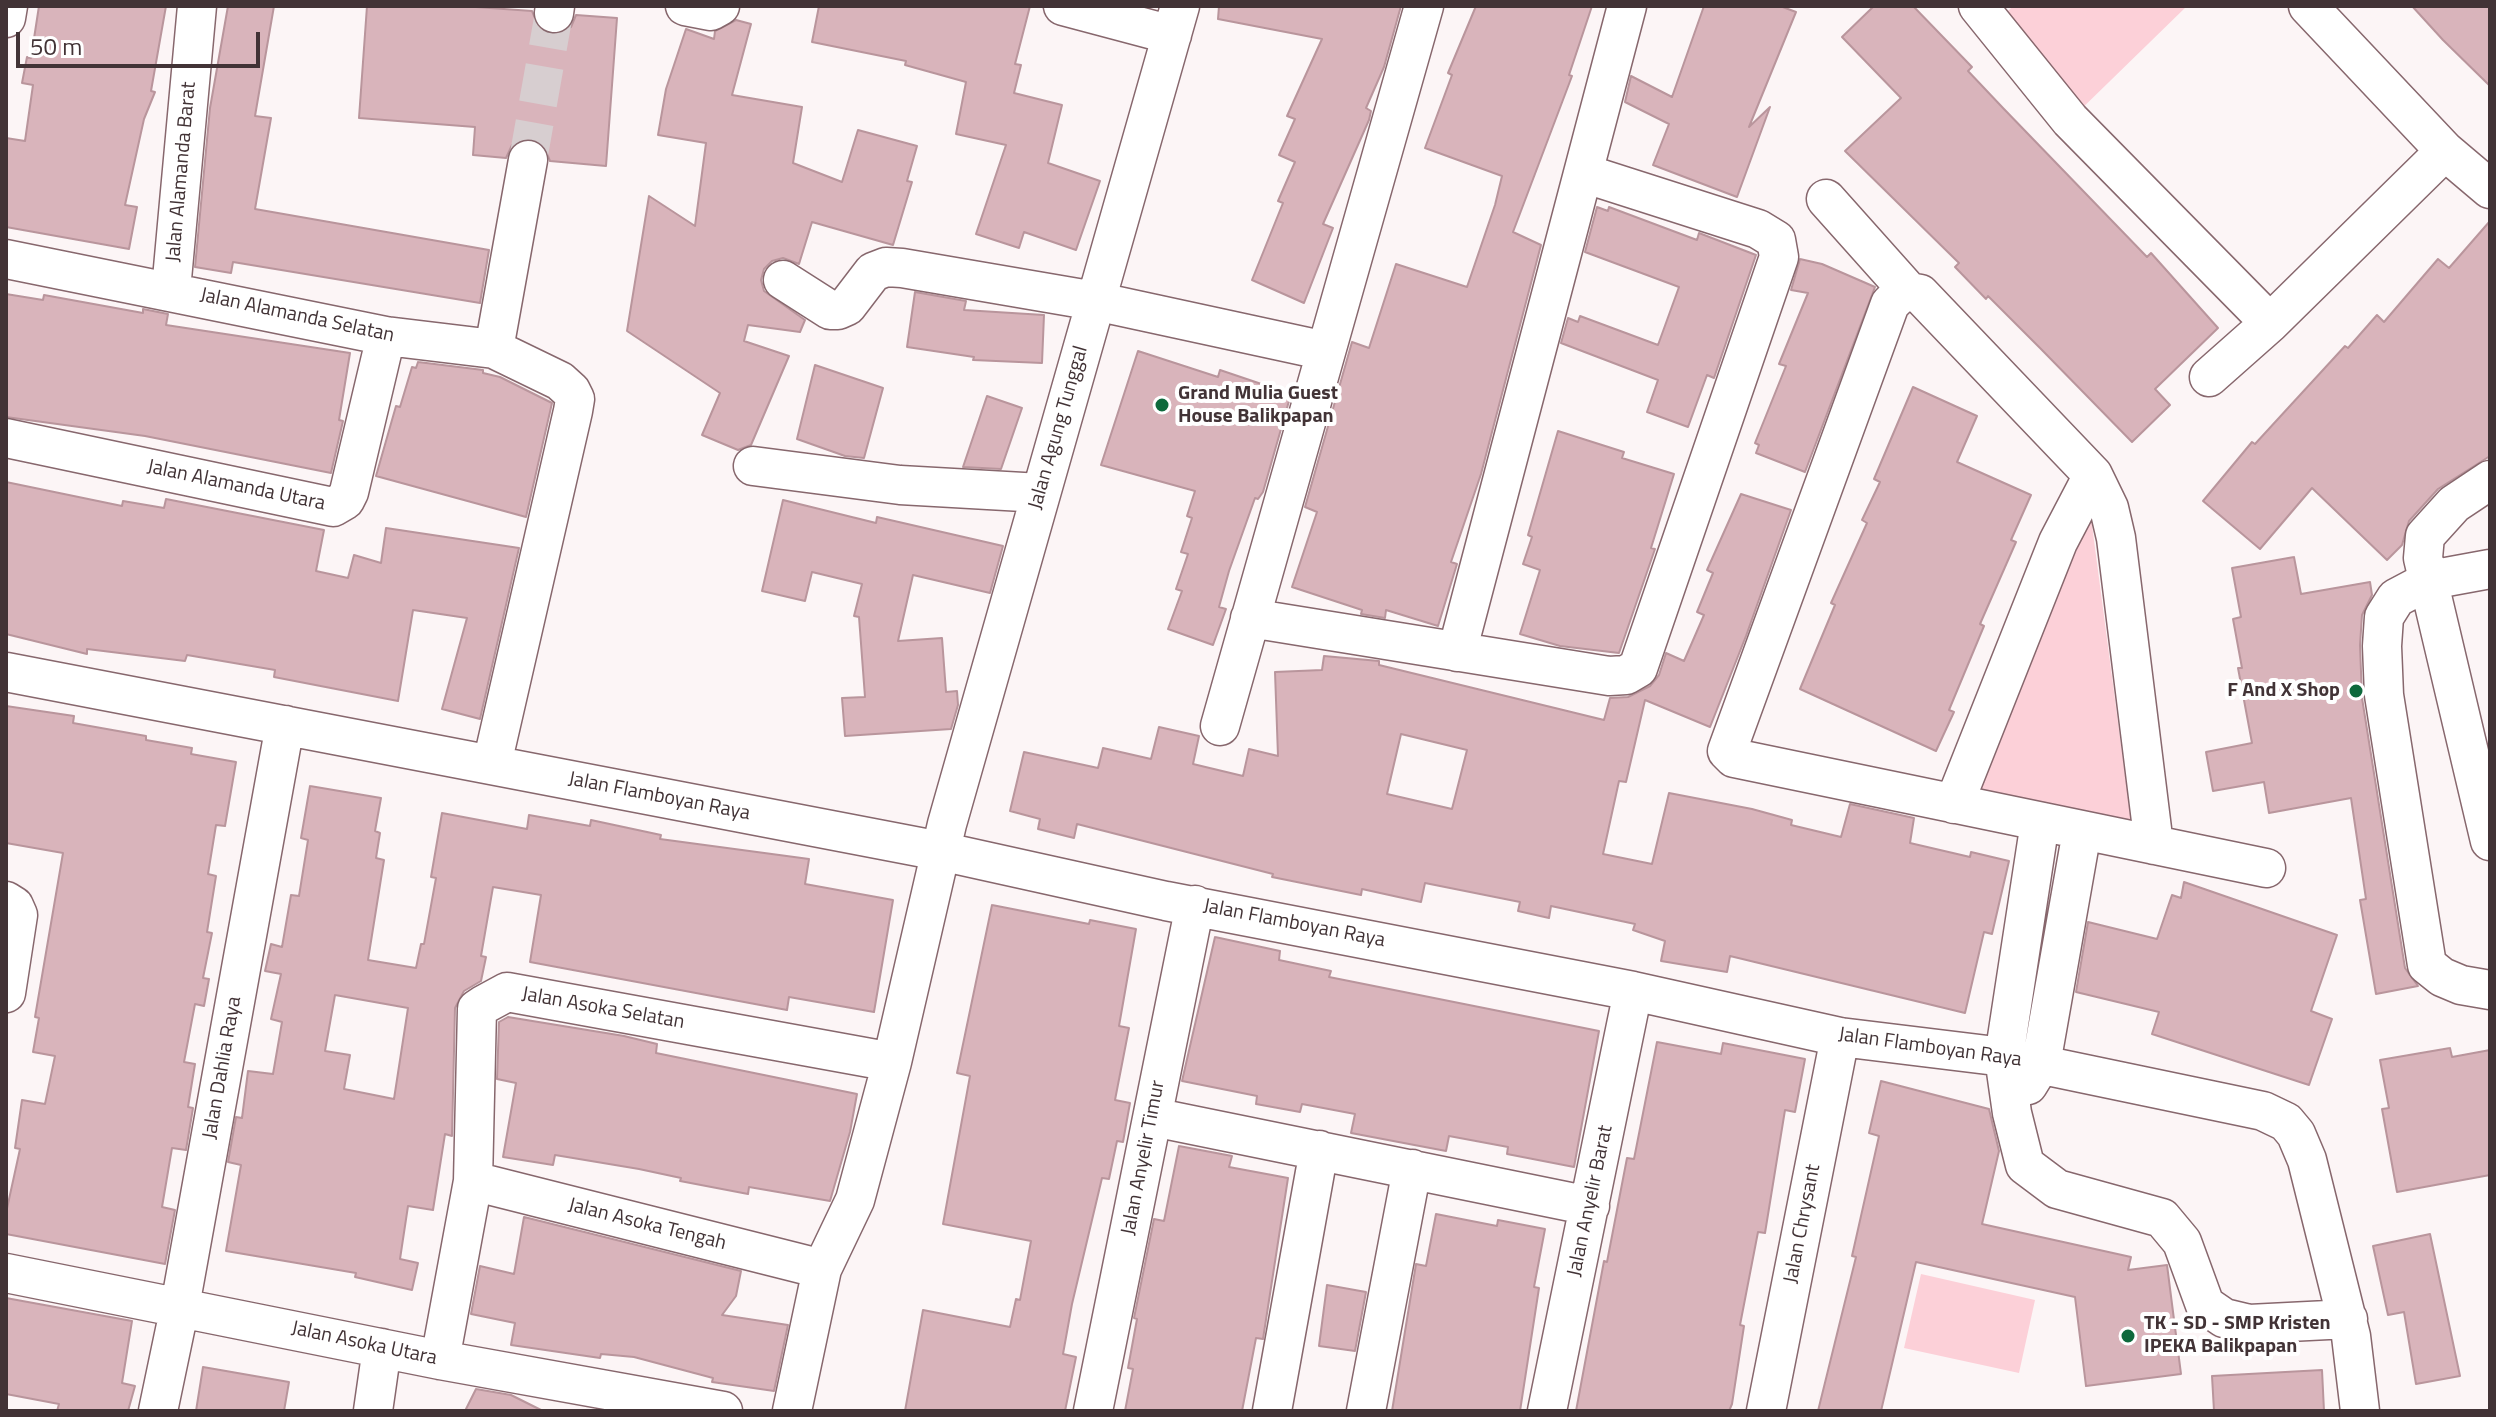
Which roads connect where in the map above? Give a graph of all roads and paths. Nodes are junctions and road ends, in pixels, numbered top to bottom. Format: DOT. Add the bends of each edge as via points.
graph roads {
  1 [pos="8,6"];
  2 [pos="197,6"];
  3 [pos="685,6"];
  4 [pos="720,6"];
  5 [pos="1063,6"];
  6 [pos="1424,6"];
  7 [pos="1627,6"];
  8 [pos="1978,6"];
  9 [pos="2308,6"];
  10 [pos="6,18"];
  11 [pos="1176,20"];
  12 [pos="2445,151"];
  13 [pos="528,160"];
  14 [pos="1583,173"];
  15 [pos="2490,189"];
  16 [pos="1826,199"];
  17 [pos="6,259"];
  18 [pos="783,280"];
  19 [pos="171,290"];
  20 [pos="1909,292"];
  21 [pos="1095,301"];
  22 [pos="2270,323"];
  23 [pos="386,336"];
  24 [pos="494,349"];
  25 [pos="1326,351"];
  26 [pos="2209,377"];
  27 [pos="6,438"];
  28 [pos="753,466"];
  29 [pos="2093,475"];
  30 [pos="2490,480"];
  31 [pos="1041,493"];
  32 [pos="2490,569"];
  33 [pos="2430,580"];
  34 [pos="1250,618"];
  35 [pos="1457,652"];
  36 [pos="6,672"];
  37 [pos="285,725"];
  38 [pos="1220,726"];
  39 [pos="492,764"];
  40 [pos="1954,804"];
  41 [pos="2040,822"];
  42 [pos="2082,831"];
  43 [pos="2490,841"];
  44 [pos="2154,845"];
  45 [pos="940,851"];
  46 [pos="2266,868"];
  47 [pos="6,901"];
  48 [pos="1195,905"];
  49 [pos="2490,990"];
  50 [pos="1633,991"];
  51 [pos="6,993"];
  52 [pos="1840,1037"];
  53 [pos="2023,1060"];
  54 [pos="892,1062"];
  55 [pos="1153,1117"];
  56 [pos="1319,1150"];
  57 [pos="1412,1169"];
  58 [pos="473,1181"];
  59 [pos="1590,1206"];
  60 [pos="822,1269"];
  61 [pos="6,1273"];
  62 [pos="180,1306"];
  63 [pos="2348,1319"];
  64 [pos="382,1348"];
  65 [pos="440,1360"];
  66 [pos="158,1411"];
  67 [pos="373,1411"];
  68 [pos="723,1411"];
  69 [pos="792,1411"];
  70 [pos="1093,1411"];
  71 [pos="1272,1411"];
  72 [pos="1366,1411"];
  73 [pos="1547,1411"];
  74 [pos="1766,1411"];
  75 [pos="2360,1411"];
  1 -- 10 [label="street"];
  2 -- 19 [label="street, Jalan Alamanda Barat"];
  3 -- 4 [label="street" via="711,11"];
  5 -- 11 [label="street"];
  6 -- 25 [label="street"];
  7 -- 14 [label="street"];
  8 -- 22 [label="street" via="2070,120"];
  9 -- 12 [label="street"];
  11 -- 21 [label="street, Jalan Agung Tunggal"];
  12 -- 15 [label="street"];
  12 -- 22 [label="street"];
  13 -- 24 [label="street"];
  14 -- 35 [label="street"];
  14 -- 35 [label="street" via="1758,229 1776,240 1779,257 1638,668 1609,676"];
  16 -- 20 [label="street"];
  17 -- 19 [label="street, Jalan Alamanda Selatan"];
  18 -- 21 [label="street" via="830,310 847,306 867,278 886,267"];
  19 -- 23 [label="street, Jalan Alamanda Selatan"];
  20 -- 29 [label="street" via="1920,294"];
  20 -- 40 [label="street" via="1890,304 1727,746 1734,758"];
  21 -- 25 [label="street"];
  21 -- 31 [label="street, Jalan Agung Tunggal"];
  22 -- 26 [label="street"];
  23 -- 24 [label="street, Jalan Alamanda Selatan"];
  23 -- 27 [label="street, Jalan Alamanda Utara" via="349,492 333,507"];
  24 -- 39 [label="street, Jalan Alamanda Selatan" via="560,381 575,399"];
  25 -- 34 [label="street"];
  28 -- 31 [label="street" via="900,485"];
  29 -- 40 [label="street" via="2058,542"];
  29 -- 44 [label="street" via="2116,538"];
  30 -- 33 [label="street" via="2454,504 2425,536 2423,558"];
  31 -- 45 [label="street, Jalan Agung Tunggal"];
  32 -- 33 [label="street"];
  33 -- 43 [label="street"];
  33 -- 49 [label="street" via="2396,598 2384,617 2384,695 2427,965 2461,985"];
  34 -- 35 [label="street"];
  34 -- 38 [label="street"];
  36 -- 37 [label="street, Jalan Flamboyan Raya"];
  37 -- 39 [label="street, Jalan Flamboyan Raya"];
  37 -- 62 [label="street, Jalan Dahlia Raya"];
  39 -- 45 [label="street, Jalan Flamboyan Raya"];
  40 -- 41 [label="street"];
  41 -- 42 [label="street"];
  41 -- 53 [label="street"];
  42 -- 44 [label="street"];
  42 -- 53 [label="street"];
  44 -- 46 [label="street"];
  45 -- 48 [label="street, Jalan Flamboyan Raya"];
  45 -- 54 [label="street, Jalan Agung Tunggal"];
  47 -- 51 [label="street" via="18,915"];
  48 -- 50 [label="street, Jalan Flamboyan Raya"];
  48 -- 55 [label="street, Jalan Anyelir Timur"];
  50 -- 52 [label="street, Jalan Flamboyan Raya"];
  50 -- 59 [label="street, Jalan Anyelir Barat"];
  52 -- 53 [label="street, Jalan Flamboyan Raya"];
  52 -- 74 [label="street, Jalan Chrysant"];
  53 -- 63 [label="street, Jalan Flamboyan Raya" via="2263,1111 2286,1122 2307,1160"];
  53 -- 63 [label="street" via="2012,1113 2025,1165 2057,1189 2162,1218 2182,1242 2205,1305 2224,1318 2249,1324"];
  54 -- 58 [label="street, Jalan Asoka Selatan" via="507,992 477,1009"];
  54 -- 60 [label="street, Jalan Agung Tunggal" via="855,1200"];
  55 -- 56 [label="street"];
  55 -- 70 [label="street, Jalan Anyelir Timur"];
  56 -- 57 [label="street"];
  56 -- 71 [label="street"];
  57 -- 59 [label="street"];
  57 -- 72 [label="street"];
  58 -- 60 [label="street, Jalan Asoka Tengah"];
  58 -- 65 [label="street, Jalan Asoka Selatan"];
  59 -- 73 [label="street, Jalan Anyelir Barat"];
  60 -- 69 [label="street, Jalan Agung Tunggal"];
  61 -- 62 [label="street, Jalan Asoka Utara"];
  62 -- 64 [label="street, Jalan Asoka Utara"];
  62 -- 66 [label="street, Jalan Dahlia Raya"];
  63 -- 75 [label="street, Jalan Flamboyan Raya"];
  64 -- 65 [label="street, Jalan Asoka Utara"];
  64 -- 67 [label="street"];
  65 -- 68 [label="street, Jalan Asoka Utara"];
}
